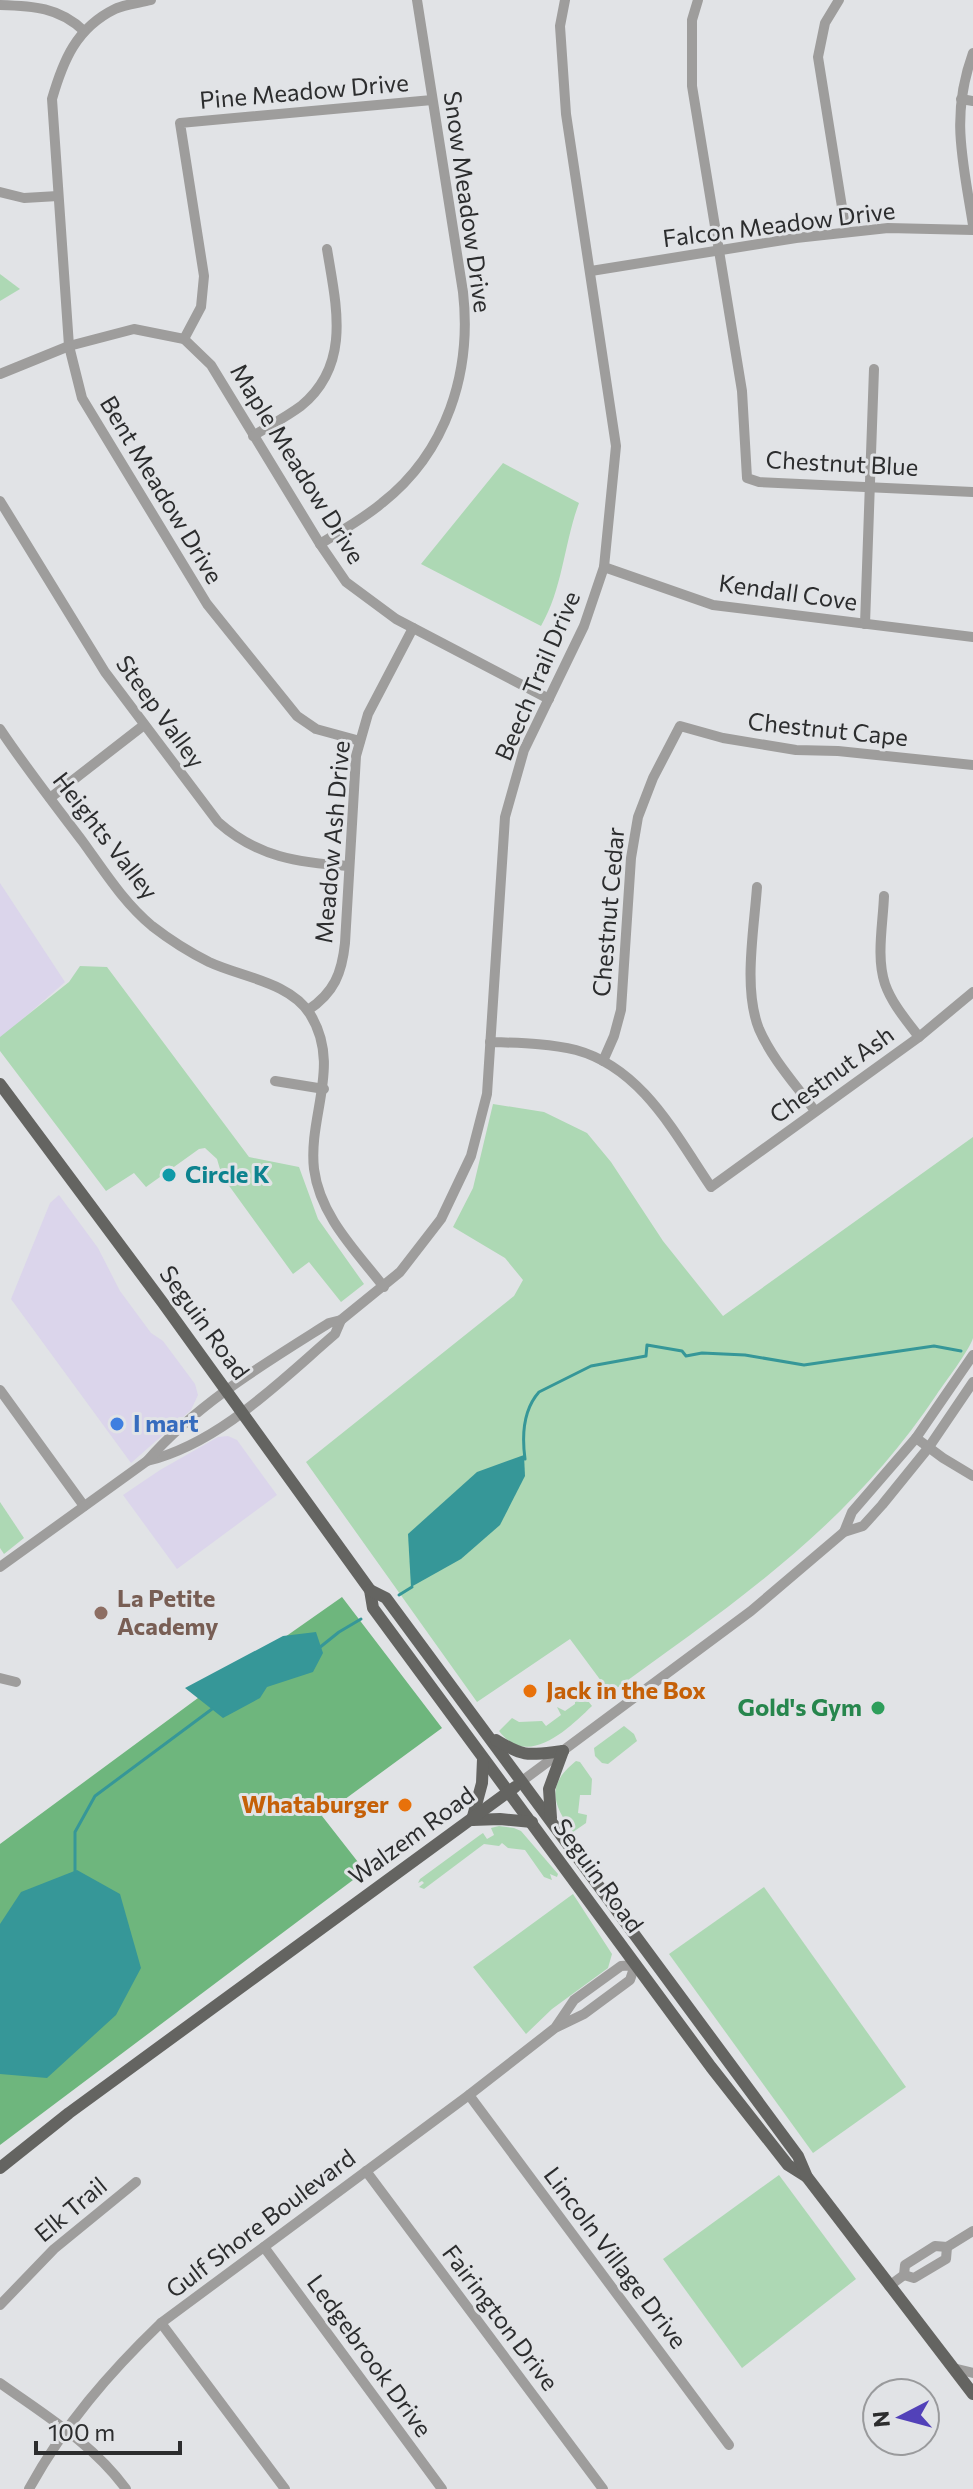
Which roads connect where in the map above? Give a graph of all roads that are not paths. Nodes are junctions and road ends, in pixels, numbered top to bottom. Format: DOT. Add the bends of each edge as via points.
graph roads {
  1 [pos="151,0"];
  2 [pos="417,0"];
  3 [pos="565,0"];
  4 [pos="698,0"];
  5 [pos="839,0"];
  6 [pos="0,5"];
  7 [pos="84,31"];
  8 [pos="973,53"];
  9 [pos="961,99"];
  10 [pos="432,100"];
  11 [pos="973,101"];
  12 [pos="0,192"];
  13 [pos="58,196"];
  14 [pos="973,228"];
  15 [pos="846,232"];
  16 [pos="327,249"];
  17 [pos="719,250"];
  18 [pos="591,271"];
  19 [pos="184,339"];
  20 [pos="69,346"];
  21 [pos="874,369"];
  22 [pos="0,374"];
  23 [pos="253,436"];
  24 [pos="871,485"];
  25 [pos="973,492"];
  26 [pos="0,501"];
  27 [pos="320,544"];
  28 [pos="604,567"];
  29 [pos="865,624"];
  30 [pos="413,628"];
  31 [pos="973,637"];
  32 [pos="549,699"];
  33 [pos="144,725"];
  34 [pos="680,726"];
  35 [pos="0,729"];
  36 [pos="360,741"];
  37 [pos="973,765"];
  38 [pos="50,798"];
  39 [pos="349,866"];
  40 [pos="757,887"];
  41 [pos="884,896"];
  42 [pos="973,992"];
  43 [pos="308,1010"];
  44 [pos="919,1037"];
  45 [pos="490,1042"];
  46 [pos="603,1061"];
  47 [pos="275,1081"];
  48 [pos="0,1084"];
  49 [pos="324,1089"];
  50 [pos="815,1111"];
  51 [pos="384,1287"];
  52 [pos="341,1320"];
  53 [pos="973,1355"];
  54 [pos="973,1382"];
  55 [pos="225,1389"];
  56 [pos="0,1390"];
  57 [pos="242,1413"];
  58 [pos="916,1438"];
  59 [pos="929,1447"];
  60 [pos="147,1461"];
  61 [pos="973,1476"];
  62 [pos="84,1506"];
  63 [pos="844,1532"];
  64 [pos="0,1567"];
  65 [pos="370,1590"];
  66 [pos="0,1678"];
  67 [pos="16,1682"];
  68 [pos="486,1735"];
  69 [pos="563,1751"];
  70 [pos="483,1759"];
  71 [pos="522,1781"];
  72 [pos="509,1791"];
  73 [pos="551,1818"];
  74 [pos="472,1820"];
  75 [pos="532,1822"];
  76 [pos="624,1921"];
  77 [pos="635,1965"];
  78 [pos="672,1986"];
  79 [pos="555,2028"];
  80 [pos="469,2095"];
  81 [pos="0,2168"];
  82 [pos="366,2171"];
  83 [pos="807,2177"];
  84 [pos="136,2182"];
  85 [pos="973,2231"];
  86 [pos="264,2247"];
  87 [pos="947,2247"];
  88 [pos="904,2275"];
  89 [pos="889,2286"];
  90 [pos="0,2305"];
  91 [pos="161,2323"];
  92 [pos="953,2368"];
  93 [pos="973,2373"];
  94 [pos="0,2383"];
  95 [pos="973,2394"];
  96 [pos="65,2430"];
  97 [pos="729,2445"];
  98 [pos="29,2489"];
  99 [pos="126,2489"];
  100 [pos="285,2489"];
  101 [pos="442,2489"];
  102 [pos="603,2489"];
  1 -- 7 [label="street, Bent Meadow Drive" via="115,9"];
  2 -- 10 [label="street, Snow Meadow Drive"];
  3 -- 18 [label="street, Beech Trail Drive" via="560,26 566,114"];
  4 -- 17 [label="street" via="692,20 692,86"];
  5 -- 15 [label="street" via="825,23 818,57"];
  6 -- 7 [label="street" via="60,12"];
  7 -- 13 [label="street, Bent Meadow Drive" via="62,63 52,99"];
  8 -- 9 [label="street"];
  9 -- 11 [label="street"];
  9 -- 14 [label="street" via="959,136"];
  10 -- 19 [label="street, Pine Meadow Drive" via="180,123 204,276 201,307"];
  10 -- 27 [label="street, Snow Meadow Drive" via="466,316 459,386 442,430 416,469 383,503"];
  12 -- 13 [label="street" via="24,198"];
  13 -- 20 [label="street, Bent Meadow Drive"];
  14 -- 15 [label="street, Falcon Meadow Drive"];
  15 -- 17 [label="street, Falcon Meadow Drive"];
  16 -- 23 [label="street" via="338,325 331,366 300,406"];
  17 -- 18 [label="street, Falcon Meadow Drive"];
  17 -- 24 [label="street, Chestnut Blue" via="742,391 747,478"];
  18 -- 28 [label="street, Beech Trail Drive" via="616,446"];
  19 -- 20 [label="street" via="134,329"];
  19 -- 23 [label="street, Maple Meadow Drive" via="211,365"];
  20 -- 22 [label="street"];
  20 -- 36 [label="street, Bent Meadow Drive" via="82,398 207,604 297,716 316,729"];
  21 -- 24 [label="street"];
  23 -- 27 [label="street, Maple Meadow Drive"];
  24 -- 25 [label="street, Chestnut Blue"];
  24 -- 29 [label="street"];
  26 -- 33 [label="street, Steep Valley" via="105,672"];
  27 -- 30 [label="street, Maple Meadow Drive" via="346,582"];
  28 -- 29 [label="street, Kendall Cove" via="713,605"];
  28 -- 32 [label="street, Beech Trail Drive" via="584,626"];
  29 -- 31 [label="street, Kendall Cove"];
  30 -- 32 [label="street, Maple Meadow Drive"];
  30 -- 36 [label="street, Meadow Ash Drive" via="377,695"];
  32 -- 45 [label="street, Beech Trail Drive" via="524,750 505,817"];
  33 -- 38 [label="street"];
  33 -- 39 [label="street, Steep Valley" via="203,806 237,838 292,861"];
  34 -- 37 [label="street, Chestnut Cape" via="796,750"];
  34 -- 46 [label="street, Chestnut Cedar" via="638,817 621,1010"];
  35 -- 38 [label="street, Heights Valley"];
  36 -- 39 [label="street, Meadow Ash Drive"];
  38 -- 43 [label="street, Heights Valley" via="118,890 152,926 211,963 281,990"];
  39 -- 43 [label="street, Meadow Ash Drive" via="341,973"];
  40 -- 50 [label="street" via="753,1010 766,1042"];
  41 -- 44 [label="street" via="882,970 896,1005"];
  42 -- 44 [label="street, Chestnut Ash"];
  43 -- 49 [label="street" via="324,1046"];
  44 -- 50 [label="street, Chestnut Ash"];
  45 -- 46 [label="street" via="560,1047"];
  45 -- 51 [label="street, Beech Trail Drive" via="487,1094 471,1156 441,1219"];
  46 -- 50 [label="street, Chestnut Ash" via="649,1097 711,1187"];
  47 -- 49 [label="street"];
  48 -- 55 [label="main road, Seguin Road"];
  49 -- 51 [label="street" via="314,1150 318,1189 330,1217"];
  51 -- 52 [label="street, Beech Trail Drive"];
  52 -- 55 [label="street, Beech Trail Drive"];
  52 -- 57 [label="street, Beech Trail Drive" via="335,1334"];
  53 -- 58 [label="street, Walzem Road"];
  54 -- 59 [label="street, Walzem Road"];
  55 -- 57 [label="main road, Seguin Road"];
  55 -- 60 [label="street, Beech Trail Drive"];
  56 -- 62 [label="street"];
  57 -- 60 [label="street, Beech Trail Drive" via="174,1455"];
  57 -- 65 [label="main road, Seguin Road"];
  58 -- 59 [label="street"];
  58 -- 63 [label="street, Walzem Road" via="852,1512"];
  59 -- 61 [label="street"];
  59 -- 63 [label="street, Walzem Road" via="863,1526"];
  60 -- 62 [label="street, Beech Trail Drive"];
  62 -- 64 [label="street, Beech Trail Drive"];
  63 -- 69 [label="street, Walzem Road" via="751,1611"];
  65 -- 68 [label="main road, Seguin Road" via="386,1598"];
  65 -- 70 [label="main road, Seguin Road" via="373,1608"];
  66 -- 67 [label="street"];
  68 -- 69 [label="main road" via="520,1754"];
  68 -- 71 [label="main road, Seguin Road"];
  69 -- 71 [label="street, Walzem Road"];
  69 -- 73 [label="main road" via="549,1789"];
  70 -- 72 [label="main road, Seguin Road"];
  70 -- 74 [label="main road"];
  71 -- 72 [label="main road, Walzem Road"];
  71 -- 73 [label="main road, Seguin Road"];
  72 -- 74 [label="main road, Walzem Road"];
  72 -- 75 [label="main road, Seguin Road"];
  73 -- 76 [label="main road, Seguin Road"];
  74 -- 75 [label="main road"];
  74 -- 81 [label="main road, Walzem Road"];
  75 -- 77 [label="main road, Seguin Road"];
  76 -- 77 [label="main road"];
  76 -- 78 [label="main road, Seguin Road"];
  77 -- 78 [label="main road"];
  77 -- 79 [label="street, Gulf Shore Boulevard" via="630,1980"];
  77 -- 79 [label="street, Gulf Shore Boulevard" via="621,1966 574,2000"];
  77 -- 83 [label="main road, Seguin Road" via="788,2165"];
  78 -- 83 [label="main road, Seguin Road" via="798,2156"];
  79 -- 80 [label="street, Gulf Shore Boulevard"];
  80 -- 82 [label="street, Gulf Shore Boulevard"];
  80 -- 97 [label="street, Lincoln Village Drive"];
  82 -- 86 [label="street, Gulf Shore Boulevard"];
  82 -- 102 [label="street, Fairington Drive"];
  83 -- 89 [label="main road, Seguin Road"];
  84 -- 90 [label="street, Elk Trail" via="54,2249"];
  85 -- 87 [label="street"];
  86 -- 91 [label="street, Gulf Shore Boulevard"];
  86 -- 101 [label="street, Ledgebrook Drive"];
  87 -- 88 [label="street" via="935,2246 905,2265"];
  87 -- 88 [label="street" via="946,2259 914,2278"];
  88 -- 89 [label="street"];
  89 -- 92 [label="main road, Seguin Road"];
  91 -- 96 [label="street, Gulf Shore Boulevard" via="119,2363"];
  91 -- 100 [label="street"];
  92 -- 93 [label="street"];
  92 -- 95 [label="main road, Seguin Road"];
  94 -- 96 [label="street"];
  96 -- 98 [label="street, Gulf Shore Boulevard"];
  96 -- 99 [label="street" via="99,2457"];
}
